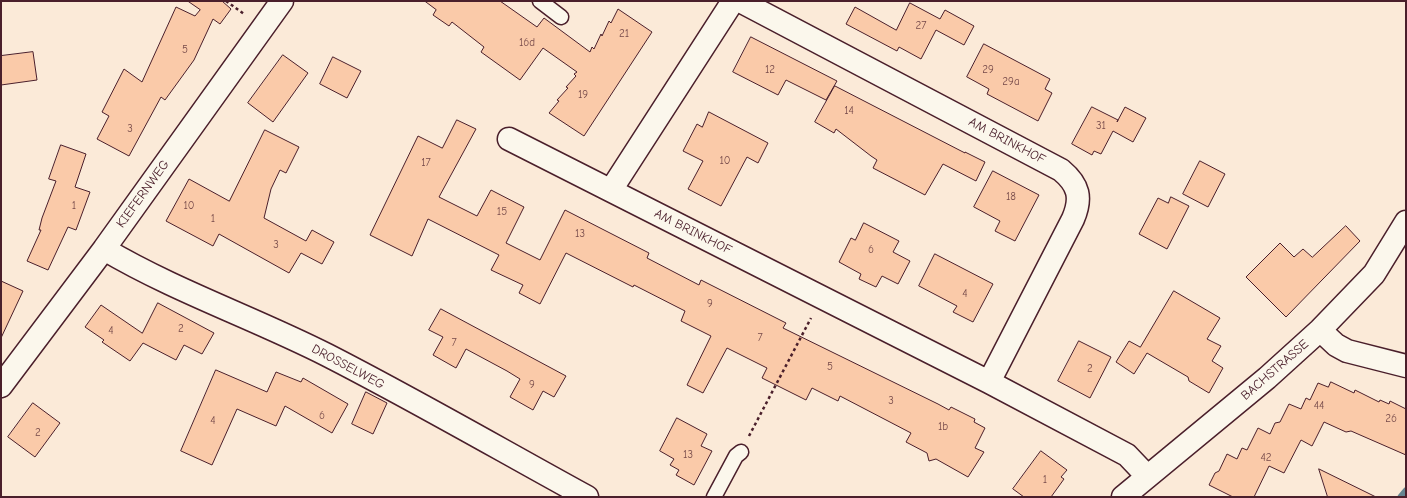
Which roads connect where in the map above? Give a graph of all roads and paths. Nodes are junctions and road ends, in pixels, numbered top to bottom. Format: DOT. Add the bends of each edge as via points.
graph roads {
  1 [pos="282,1"];
  2 [pos="540,1"];
  3 [pos="733,1"];
  4 [pos="740,1"];
  5 [pos="561,17"];
  6 [pos="509,139"];
  7 [pos="612,190"];
  8 [pos="1406,222"];
  9 [pos="104,249"];
  10 [pos="821,298"];
  11 [pos="1320,330"];
  12 [pos="1406,366"];
  13 [pos="989,382"];
  14 [pos="1,386"];
  15 [pos="741,452"];
  16 [pos="1147,476"];
  17 [pos="587,497"];
  18 [pos="714,497"];
  19 [pos="1123,497"];
  1 -- 9 [label="street, KIEFERNWEG"];
  2 -- 5 [label="lane"];
  3 -- 7 [label="street"];
  4 -- 13 [label="street, AM BRINKHOF" via="1061,170 1072,180 1078,196 1078,206 1073,219"];
  6 -- 7 [label="street, AM BRINKHOF"];
  7 -- 10 [label="street, AM BRINKHOF"];
  8 -- 11 [label="street, BACHSTRASSE" via="1374,274"];
  9 -- 14 [label="street, KIEFERNWEG"];
  9 -- 17 [label="street, DROSSELWEG" via="155,277 328,355"];
  10 -- 13 [label="street, AM BRINKHOF"];
  10 -- 15 [label="path"];
  11 -- 12 [label="street" via="1336,345 1347,351"];
  11 -- 16 [label="street, BACHSTRASSE" via="1268,378"];
  13 -- 16 [label="street, AM BRINKHOF" via="1127,455"];
  15 -- 18 [label="lane" via="736,456"];
  16 -- 19 [label="street, BACHSTRASSE"];
}
